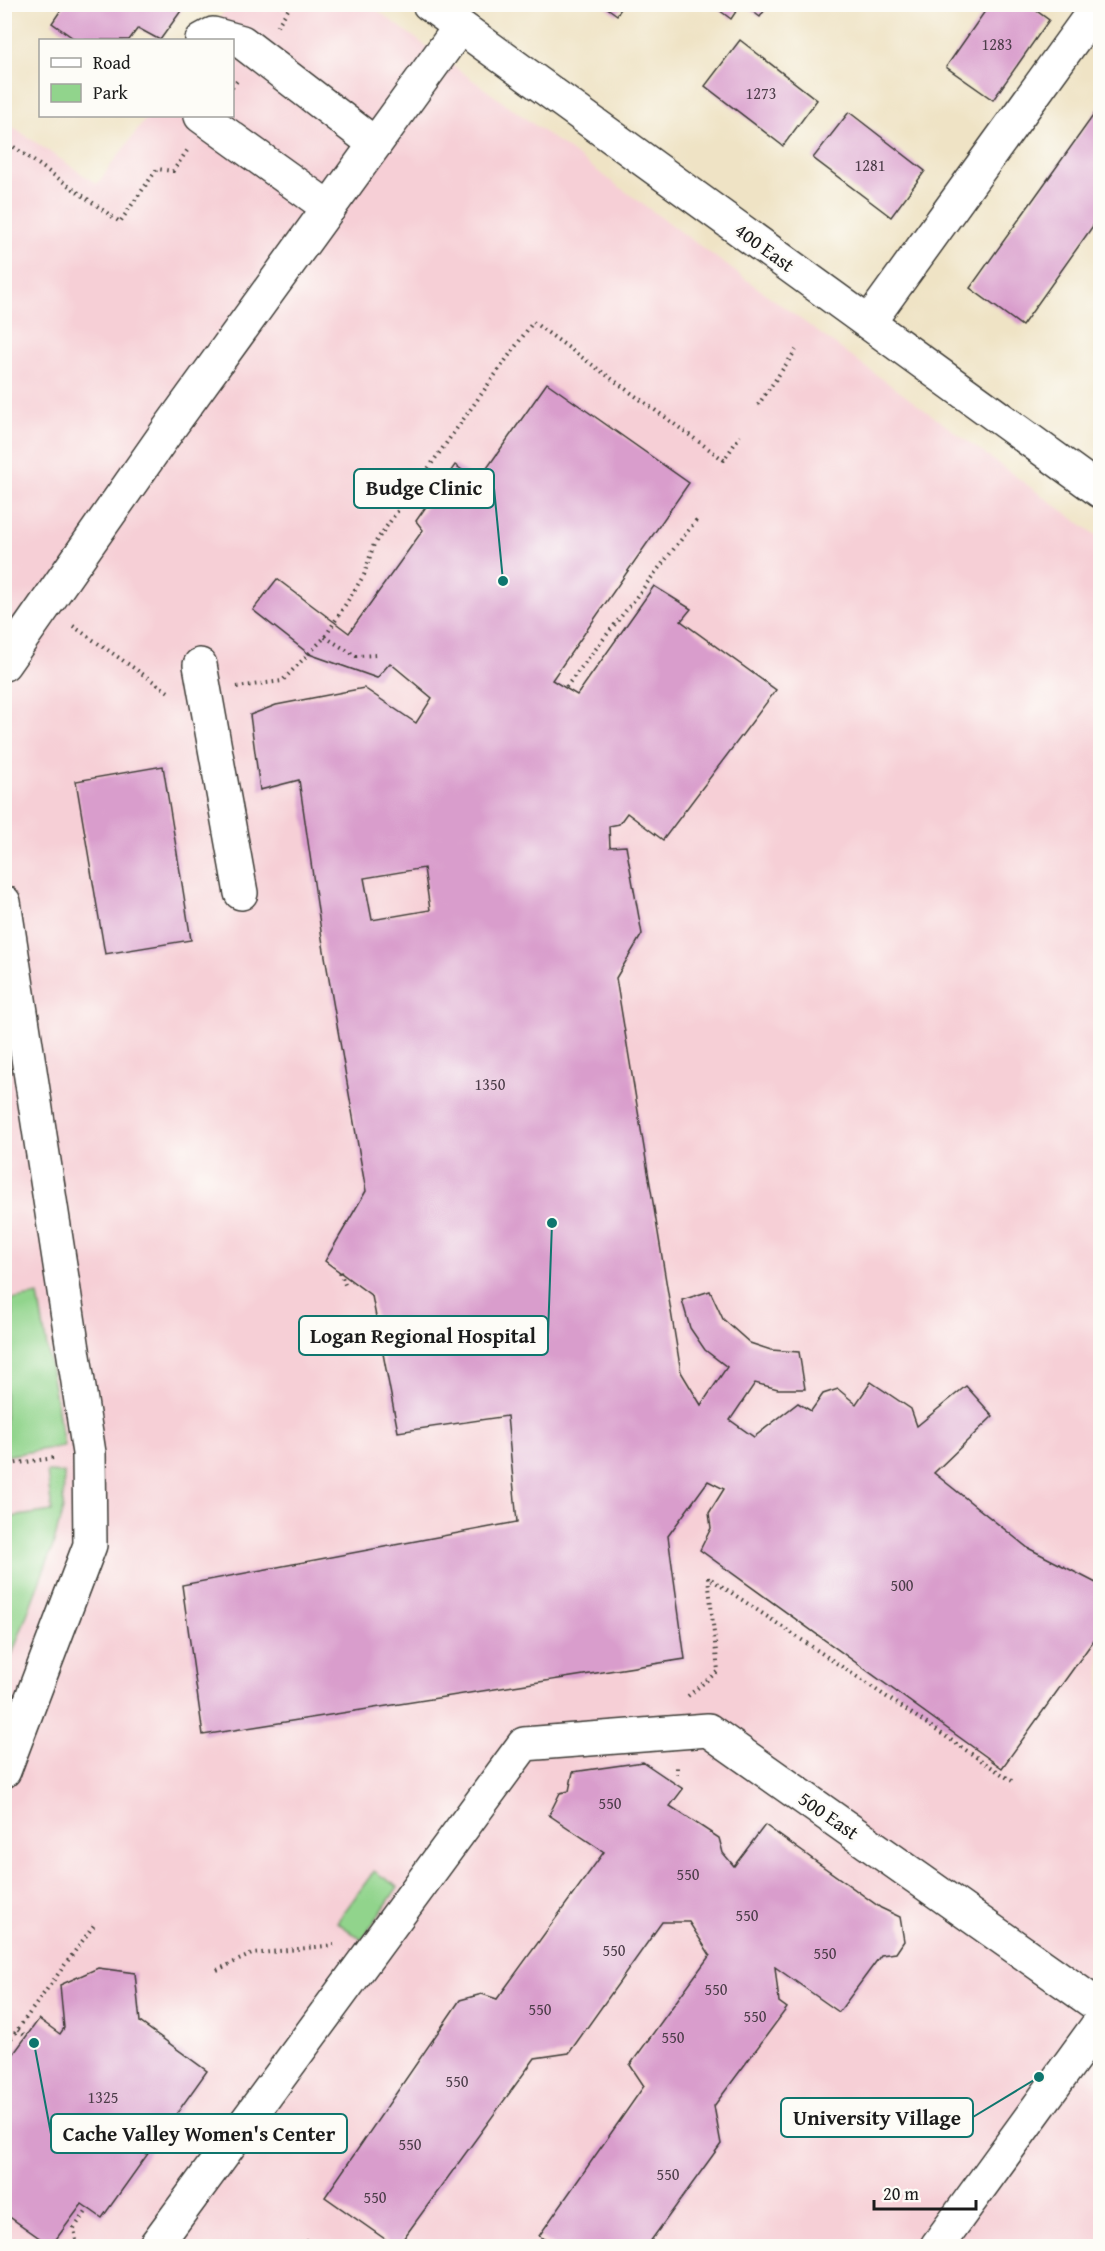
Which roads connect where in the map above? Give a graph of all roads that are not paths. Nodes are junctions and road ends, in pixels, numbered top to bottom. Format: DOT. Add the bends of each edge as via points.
graph roads {
  1 [pos="429,4"];
  2 [pos="1099,4"];
  3 [pos="460,27"];
  4 [pos="204,39"];
  5 [pos="231,39"];
  6 [pos="234,40"];
  7 [pos="205,118"];
  8 [pos="375,144"];
  9 [pos="329,208"];
  10 [pos="869,322"];
  11 [pos="1101,491"];
  12 [pos="4,664"];
  13 [pos="203,678"];
  14 [pos="241,893"];
  15 [pos="4,902"];
  16 [pos="4,1771"];
  17 [pos="1101,2007"];
  18 [pos="1101,2022"];
  19 [pos="156,2247"];
  20 [pos="937,2247"];
  1 -- 3 [label="street, 400 East"];
  2 -- 10 [label="street"];
  3 -- 8 [label="street"];
  3 -- 10 [label="street, 400 East"];
  4 -- 5 [label="street" via="213,34"];
  6 -- 8 [label="street"];
  7 -- 9 [label="street"];
  8 -- 9 [label="street"];
  9 -- 12 [label="street"];
  10 -- 11 [label="street, 400 East"];
  13 -- 14 [label="street"];
  15 -- 16 [label="street" via="89,1452 90,1545"];
  17 -- 19 [label="street, 500 East" via="708,1730 524,1744"];
  18 -- 20 [label="street"];
}
